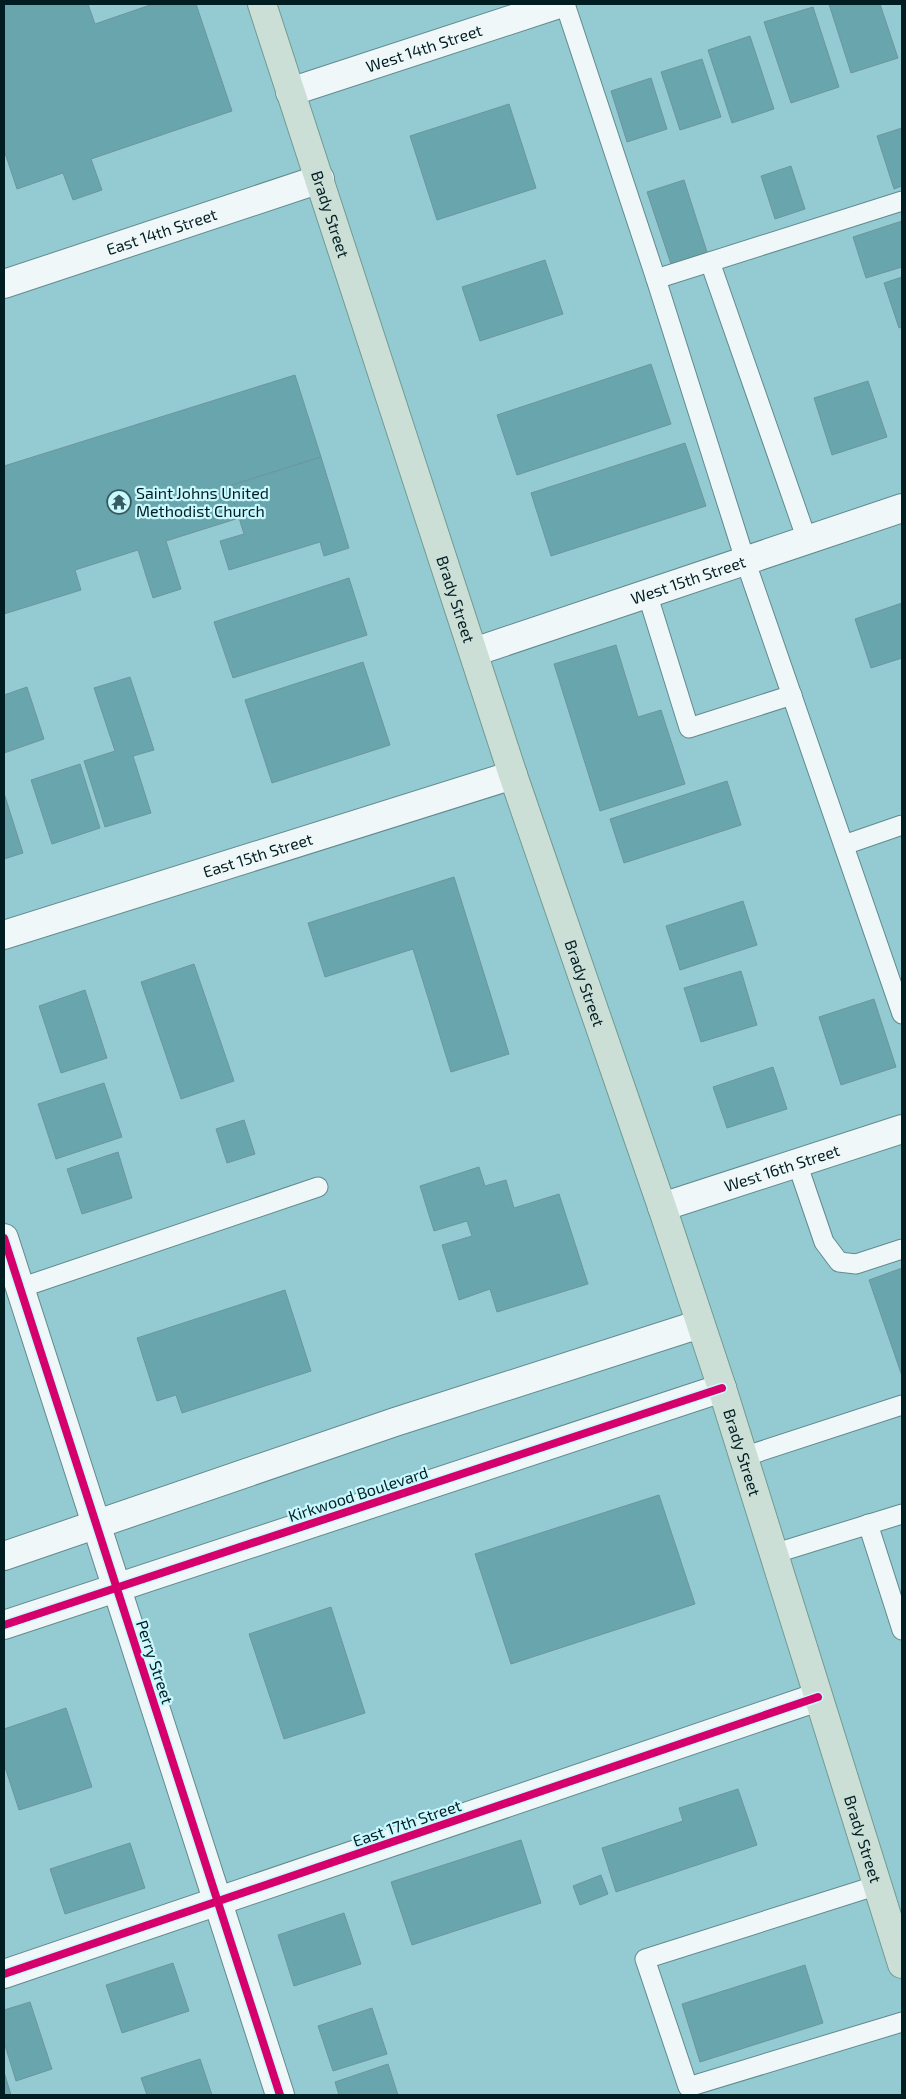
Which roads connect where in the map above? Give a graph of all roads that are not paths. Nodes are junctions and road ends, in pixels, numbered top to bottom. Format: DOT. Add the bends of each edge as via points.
graph roads {
  1 [pos="262,4"];
  2 [pos="559,4"];
  3 [pos="565,4"];
  4 [pos="290,92"];
  5 [pos="320,180"];
  6 [pos="902,201"];
  7 [pos="710,262"];
  8 [pos="656,279"];
  9 [pos="4,284"];
  10 [pos="902,508"];
  11 [pos="807,540"];
  12 [pos="745,560"];
  13 [pos="647,594"];
  14 [pos="474,652"];
  15 [pos="792,695"];
  16 [pos="513,775"];
  17 [pos="902,825"];
  18 [pos="844,845"];
  19 [pos="4,935"];
  20 [pos="902,1014"];
  21 [pos="902,1129"];
  22 [pos="797,1163"];
  23 [pos="318,1187"];
  24 [pos="662,1207"];
  25 [pos="4,1238"];
  26 [pos="902,1250"];
  27 [pos="20,1288"];
  28 [pos="700,1324"];
  29 [pos="722,1388"];
  30 [pos="902,1405"];
  31 [pos="743,1457"];
  32 [pos="902,1514"];
  33 [pos="868,1524"];
  34 [pos="96,1525"];
  35 [pos="773,1554"];
  36 [pos="4,1556"];
  37 [pos="116,1589"];
  38 [pos="4,1625"];
  39 [pos="902,1630"];
  40 [pos="818,1697"];
  41 [pos="878,1885"];
  42 [pos="219,1902"];
  43 [pos="902,1964"];
  44 [pos="4,1974"];
  45 [pos="902,2022"];
  46 [pos="280,2095"];
  1 -- 4 [label="highway, Brady Street"];
  2 -- 4 [label="street, West 14th Street"];
  3 -- 8 [label="lane"];
  4 -- 5 [label="highway, Brady Street"];
  5 -- 9 [label="street, East 14th Street"];
  5 -- 14 [label="highway, Brady Street"];
  6 -- 7 [label="lane"];
  7 -- 8 [label="lane"];
  7 -- 11 [label="lane"];
  8 -- 12 [label="lane"];
  10 -- 11 [label="street, West 15th Street"];
  11 -- 12 [label="street, West 15th Street"];
  12 -- 13 [label="street, West 15th Street"];
  12 -- 15 [label="lane"];
  13 -- 14 [label="street, West 15th Street"];
  13 -- 15 [label="lane" via="688,728"];
  14 -- 16 [label="highway, Brady Street"];
  15 -- 18 [label="lane"];
  16 -- 19 [label="street, East 15th Street"];
  16 -- 24 [label="highway, Brady Street"];
  17 -- 18 [label="lane"];
  18 -- 20 [label="lane"];
  21 -- 22 [label="street, West 16th Street"];
  22 -- 24 [label="street, West 16th Street"];
  22 -- 26 [label="lane" via="824,1242 839,1262 856,1264"];
  23 -- 27 [label="lane"];
  24 -- 28 [label="highway, Brady Street"];
  25 -- 27 [label="street, Perry Street"];
  27 -- 34 [label="street, Perry Street"];
  28 -- 29 [label="highway, Brady Street"];
  28 -- 34 [label="street" via="396,1422"];
  29 -- 31 [label="highway, Brady Street"];
  29 -- 37 [label="street, Kirkwood Boulevard"];
  30 -- 31 [label="lane"];
  31 -- 35 [label="highway, Brady Street"];
  32 -- 33 [label="lane"];
  33 -- 35 [label="lane"];
  33 -- 39 [label="lane"];
  34 -- 36 [label="street"];
  34 -- 37 [label="street, Perry Street"];
  35 -- 40 [label="highway, Brady Street"];
  37 -- 38 [label="street, Kirkwood Boulevard"];
  37 -- 42 [label="street, Perry Street"];
  40 -- 41 [label="highway, Brady Street"];
  40 -- 42 [label="street, East 17th Street"];
  41 -- 43 [label="highway, Brady Street"];
  41 -- 45 [label="lane" via="645,1959 688,2087"];
  42 -- 44 [label="street, East 17th Street"];
  42 -- 46 [label="street, Perry Street"];
}
